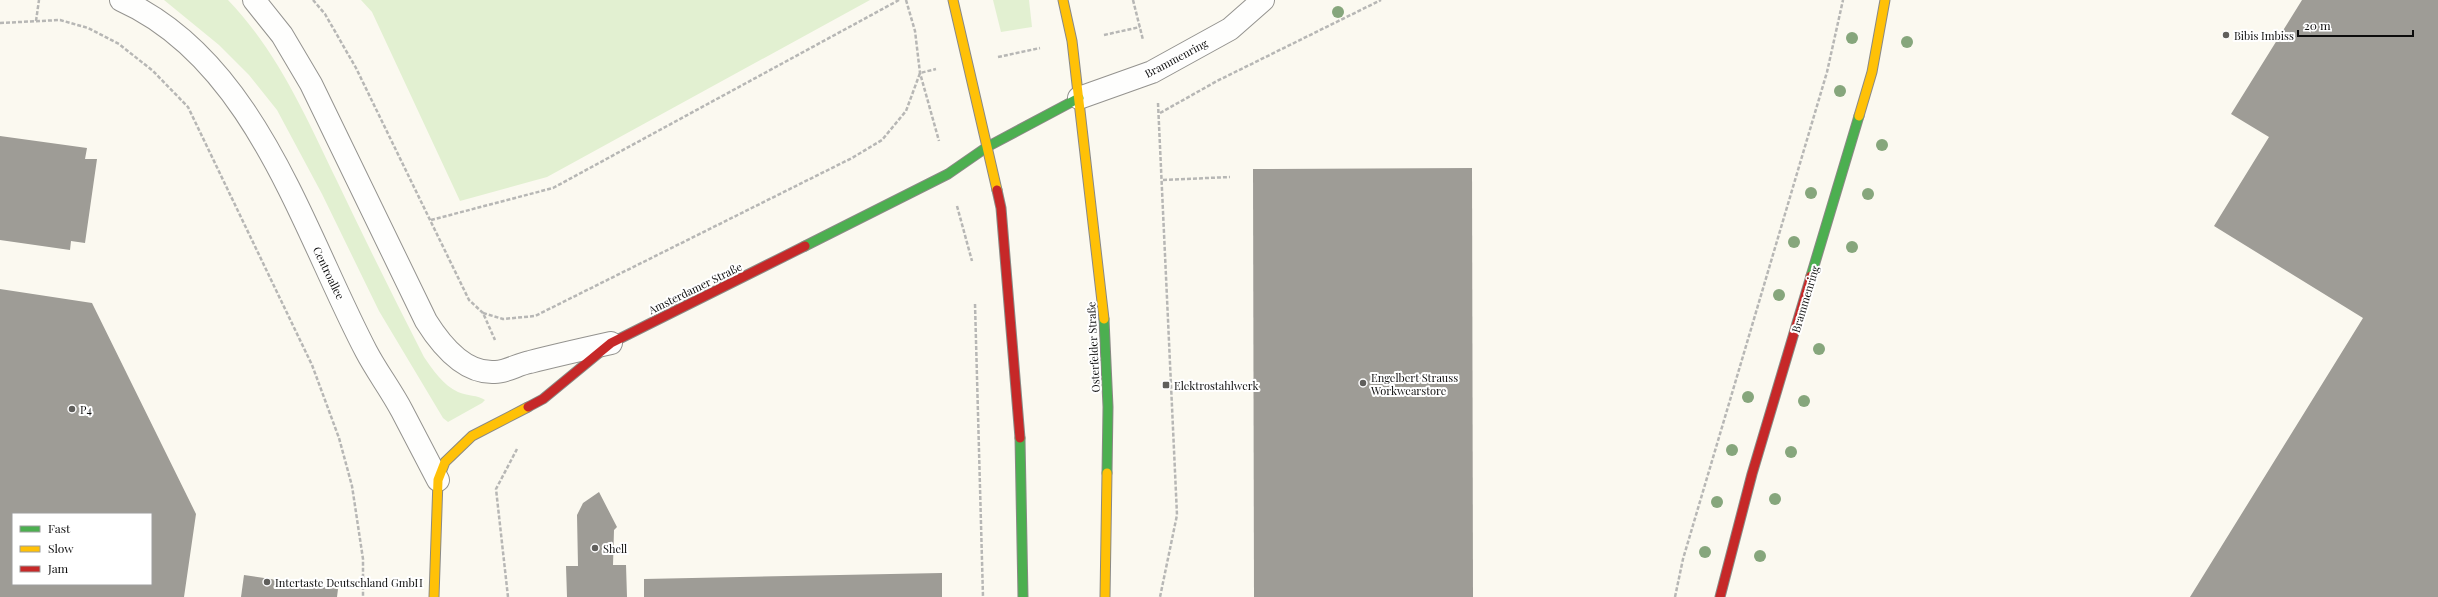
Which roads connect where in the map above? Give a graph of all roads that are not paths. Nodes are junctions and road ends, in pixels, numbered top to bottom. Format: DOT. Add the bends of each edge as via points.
graph roads {
  1 [pos="121,0"];
  2 [pos="254,0"];
  3 [pos="953,0"];
  4 [pos="1063,0"];
  5 [pos="1263,0"];
  6 [pos="1885,0"];
  7 [pos="1079,98"];
  8 [pos="987,147"];
  9 [pos="611,343"];
  10 [pos="438,480"];
  11 [pos="434,597"];
  12 [pos="1023,597"];
  13 [pos="1105,597"];
  14 [pos="1720,597"];
  1 -- 10 [label="street, Centroallee" via="164,24 193,49 222,80 243,110 262,139 288,189 366,352 401,410"];
  2 -- 9 [label="street" via="282,35 311,84 426,321 446,349 470,367 495,372"];
  3 -- 8 [label="street"];
  4 -- 7 [label="street, Osterfelder Straße" via="1072,41"];
  5 -- 7 [label="street, Brammenring" via="1230,29 1152,72"];
  6 -- 14 [label="street, Brammenring" via="1872,72 1752,474"];
  7 -- 8 [label="street"];
  7 -- 13 [label="street, Osterfelder Straße" via="1103,298 1108,407"];
  8 -- 9 [label="street, Amsterdamer Straße" via="948,174"];
  8 -- 12 [label="street" via="1002,208 1020,422"];
  9 -- 10 [label="street, Amsterdamer Straße" via="542,400 472,436 445,462"];
  10 -- 11 [label="street, Centroallee"];
}
